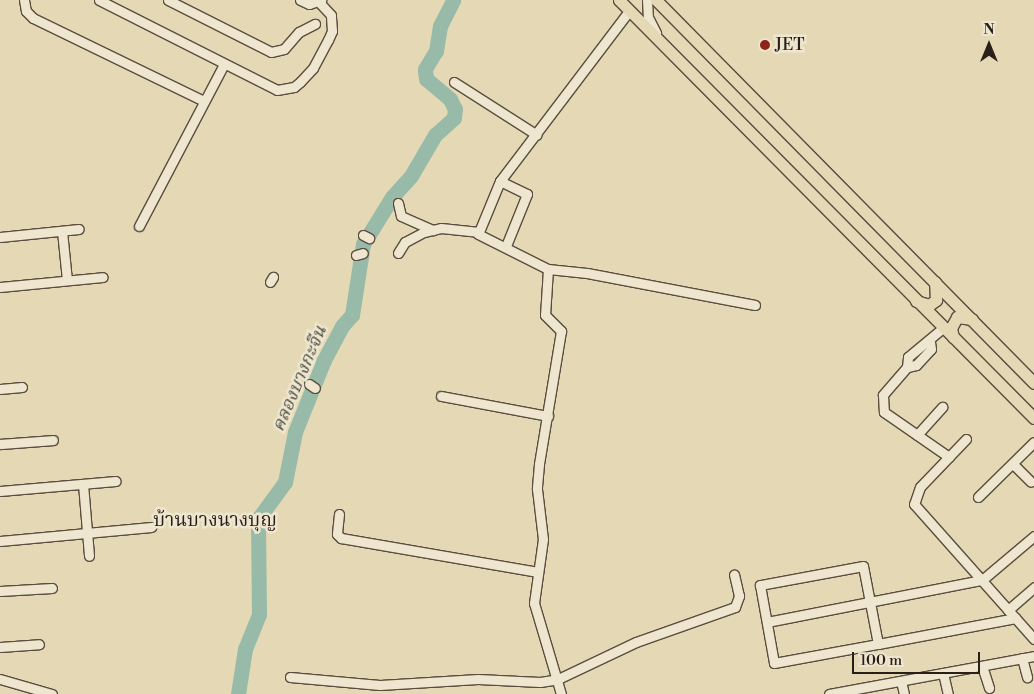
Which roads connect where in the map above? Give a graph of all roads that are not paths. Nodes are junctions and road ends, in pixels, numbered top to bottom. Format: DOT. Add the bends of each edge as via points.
graph roads {
  1 [pos="24,0"];
  2 [pos="99,0"];
  3 [pos="168,0"];
  4 [pos="300,0"];
  5 [pos="619,0"];
  6 [pos="647,0"];
  7 [pos="656,0"];
  8 [pos="320,1"];
  9 [pos="665,5"];
  10 [pos="629,11"];
  11 [pos="315,24"];
  12 [pos="659,38"];
  13 [pos="224,64"];
  14 [pos="454,82"];
  15 [pos="204,101"];
  16 [pos="537,135"];
  17 [pos="500,181"];
  18 [pos="398,203"];
  19 [pos="140,226"];
  20 [pos="79,229"];
  21 [pos="433,230"];
  22 [pos="62,231"];
  23 [pos="477,232"];
  24 [pos="0,237"];
  25 [pos="506,246"];
  26 [pos="398,254"];
  27 [pos="548,269"];
  28 [pos="103,277"];
  29 [pos="67,280"];
  30 [pos="935,280"];
  31 [pos="0,287"];
  32 [pos="915,300"];
  33 [pos="755,305"];
  34 [pos="972,319"];
  35 [pos="944,327"];
  36 [pos="953,337"];
  37 [pos="1034,383"];
  38 [pos="22,387"];
  39 [pos="0,389"];
  40 [pos="441,396"];
  41 [pos="942,407"];
  42 [pos="548,416"];
  43 [pos="1034,418"];
  44 [pos="917,435"];
  45 [pos="966,439"];
  46 [pos="53,440"];
  47 [pos="1034,442"];
  48 [pos="0,444"];
  49 [pos="949,457"];
  50 [pos="1013,464"];
  51 [pos="116,481"];
  52 [pos="1031,482"];
  53 [pos="83,484"];
  54 [pos="0,491"];
  55 [pos="978,497"];
  56 [pos="339,514"];
  57 [pos="151,526"];
  58 [pos="87,532"];
  59 [pos="1034,536"];
  60 [pos="0,541"];
  61 [pos="89,556"];
  62 [pos="538,572"];
  63 [pos="734,575"];
  64 [pos="982,580"];
  65 [pos="1034,587"];
  66 [pos="52,588"];
  67 [pos="0,591"];
  68 [pos="870,602"];
  69 [pos="1008,610"];
  70 [pos="1016,618"];
  71 [pos="767,622"];
  72 [pos="1034,637"];
  73 [pos="39,644"];
  74 [pos="878,644"];
  75 [pos="0,647"];
  76 [pos="1034,656"];
  77 [pos="1022,658"];
  78 [pos="982,666"];
  79 [pos="943,673"];
  80 [pos="290,677"];
  81 [pos="1027,677"];
  82 [pos="0,679"];
  83 [pos="558,679"];
  84 [pos="901,681"];
  85 [pos="989,688"];
  86 [pos="866,691"];
  87 [pos="52,694"];
  88 [pos="561,694"];
  89 [pos="829,694"];
  90 [pos="904,694"];
  91 [pos="948,694"];
  1 -- 15 [label="street" via="26,11 33,18"];
  2 -- 13 [label="street"];
  3 -- 11 [label="street" via="271,52 284,49 299,32"];
  4 -- 8 [label="street"];
  5 -- 10 [label="main road"];
  6 -- 12 [label="street" via="648,16"];
  7 -- 9 [label="main road"];
  8 -- 13 [label="street" via="331,15 332,31 313,68 294,86 277,90 267,87"];
  9 -- 30 [label="main road"];
  10 -- 12 [label="main road"];
  10 -- 16 [label="street"];
  12 -- 32 [label="main road"];
  13 -- 15 [label="street"];
  14 -- 16 [label="street"];
  15 -- 19 [label="street"];
  16 -- 17 [label="street"];
  17 -- 23 [label="street"];
  17 -- 25 [label="street" via="527,194"];
  18 -- 21 [label="street" via="401,216"];
  20 -- 22 [label="street"];
  21 -- 23 [label="street"];
  21 -- 26 [label="street" via="412,236"];
  22 -- 24 [label="street"];
  22 -- 29 [label="street"];
  23 -- 25 [label="street"];
  25 -- 27 [label="street"];
  27 -- 33 [label="street" via="586,273"];
  27 -- 42 [label="street" via="546,315 561,331"];
  28 -- 29 [label="street"];
  29 -- 31 [label="street"];
  30 -- 32 [label="main road" via="936,300 929,305"];
  30 -- 34 [label="main road"];
  32 -- 35 [label="main road"];
  34 -- 36 [label="main road" via="957,318 951,328"];
  34 -- 37 [label="main road"];
  35 -- 36 [label="main road"];
  35 -- 44 [label="street" via="930,342 931,349 916,365 907,367 883,395 881,402 887,415"];
  36 -- 43 [label="main road"];
  38 -- 39 [label="street"];
  40 -- 42 [label="street"];
  41 -- 44 [label="street"];
  42 -- 62 [label="street" via="537,489 543,539"];
  44 -- 49 [label="street"];
  45 -- 49 [label="street"];
  46 -- 48 [label="street"];
  47 -- 50 [label="street"];
  49 -- 64 [label="street" via="920,487 914,504"];
  50 -- 52 [label="street"];
  50 -- 55 [label="street"];
  51 -- 53 [label="street"];
  53 -- 54 [label="street"];
  53 -- 58 [label="street"];
  56 -- 62 [label="street" via="337,534 341,538"];
  57 -- 58 [label="street"];
  58 -- 60 [label="street"];
  58 -- 61 [label="street"];
  59 -- 64 [label="street"];
  62 -- 83 [label="street" via="534,603"];
  63 -- 83 [label="street" via="739,596 735,607 636,642"];
  64 -- 68 [label="street"];
  64 -- 69 [label="street"];
  65 -- 69 [label="street"];
  66 -- 67 [label="street"];
  68 -- 71 [label="street"];
  68 -- 71 [label="street" via="862,566 760,585"];
  68 -- 74 [label="street"];
  69 -- 70 [label="street"];
  70 -- 72 [label="street"];
  70 -- 74 [label="street"];
  71 -- 74 [label="street" via="774,663"];
  73 -- 75 [label="street"];
  76 -- 77 [label="street"];
  77 -- 78 [label="street"];
  77 -- 81 [label="street"];
  78 -- 79 [label="street"];
  78 -- 85 [label="street"];
  79 -- 84 [label="street"];
  79 -- 91 [label="street"];
  80 -- 83 [label="street" via="380,685 478,679 540,682"];
  82 -- 87 [label="street"];
  83 -- 88 [label="street"];
  84 -- 86 [label="street"];
  84 -- 90 [label="street"];
  86 -- 89 [label="street"];
}
